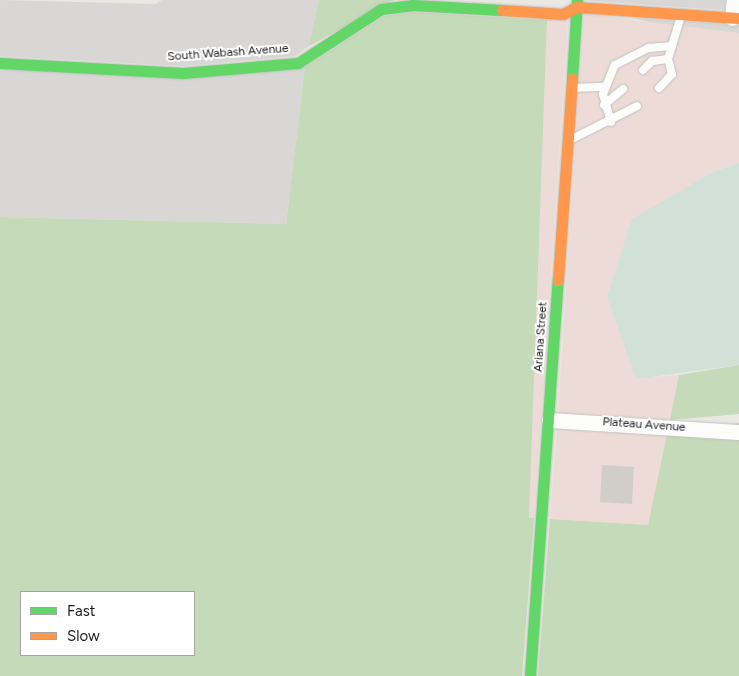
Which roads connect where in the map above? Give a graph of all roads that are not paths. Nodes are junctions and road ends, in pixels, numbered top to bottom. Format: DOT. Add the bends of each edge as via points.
graph roads {
  1 [pos="734,0"];
  2 [pos="577,3"];
  3 [pos="682,14"];
  4 [pos="735,18"];
  5 [pos="672,46"];
  6 [pos="668,59"];
  7 [pos="0,63"];
  8 [pos="643,70"];
  9 [pos="605,87"];
  10 [pos="571,88"];
  11 [pos="659,88"];
  12 [pos="623,89"];
  13 [pos="604,105"];
  14 [pos="637,106"];
  15 [pos="611,122"];
  16 [pos="568,141"];
  17 [pos="549,420"];
  18 [pos="739,432"];
  19 [pos="530,676"];
  1 -- 4 [label="street"];
  2 -- 3 [label="street, South Wabash Avenue"];
  2 -- 7 [label="street, South Wabash Avenue" via="563,14 412,5 381,9 298,62 233,69 183,73"];
  2 -- 10 [label="street, Ariana Street"];
  3 -- 4 [label="street, South Wabash Avenue"];
  3 -- 5 [label="lane"];
  5 -- 6 [label="lane"];
  5 -- 9 [label="lane" via="628,56 615,64"];
  6 -- 8 [label="lane" via="652,61"];
  6 -- 11 [label="lane" via="672,74"];
  9 -- 10 [label="lane"];
  9 -- 13 [label="lane"];
  10 -- 16 [label="street, Ariana Street"];
  12 -- 13 [label="lane"];
  13 -- 15 [label="lane"];
  14 -- 15 [label="lane"];
  15 -- 16 [label="lane"];
  16 -- 17 [label="street, Ariana Street"];
  17 -- 18 [label="street, Plateau Avenue"];
  17 -- 19 [label="street, Ariana Street"];
}
